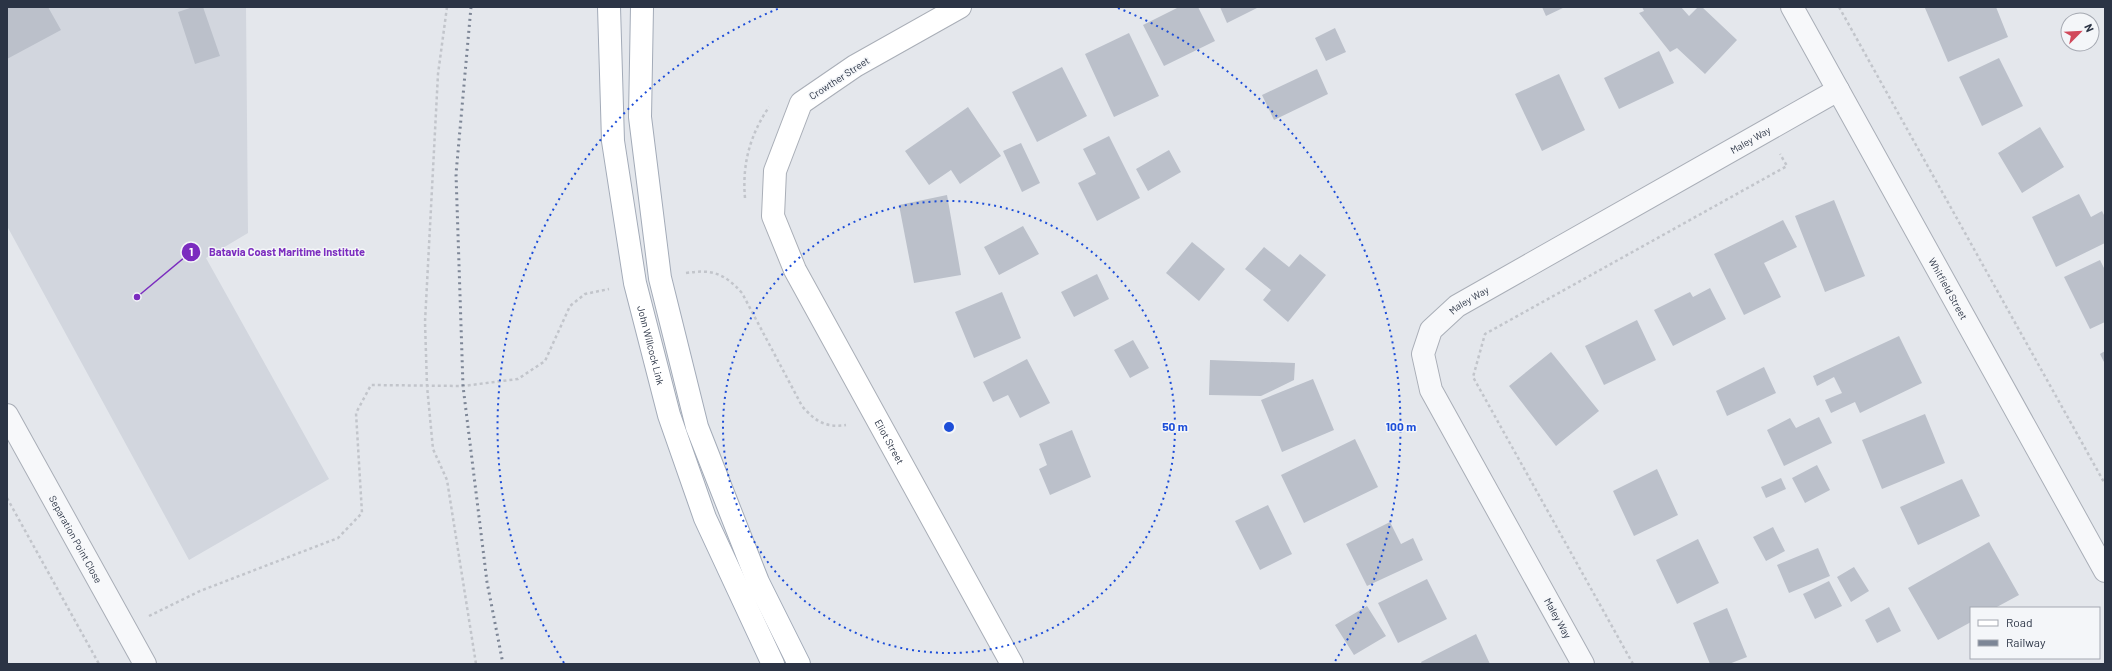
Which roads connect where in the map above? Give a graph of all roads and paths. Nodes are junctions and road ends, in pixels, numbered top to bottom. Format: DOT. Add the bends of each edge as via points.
graph roads {
  1 [pos="447,7"];
  2 [pos="609,7"];
  3 [pos="642,7"];
  4 [pos="960,7"];
  5 [pos="1792,7"];
  6 [pos="1839,7"];
  7 [pos="1838,90"];
  8 [pos="1787,166"];
  9 [pos="772,216"];
  10 [pos="679,274"];
  11 [pos="615,288"];
  12 [pos="427,386"];
  13 [pos="7,415"];
  14 [pos="846,425"];
  15 [pos="2105,484"];
  16 [pos="7,498"];
  17 [pos="2105,571"];
  18 [pos="125,628"];
  19 [pos="99,664"];
  20 [pos="145,664"];
  21 [pos="476,664"];
  22 [pos="773,664"];
  23 [pos="800,664"];
  24 [pos="1012,664"];
  25 [pos="1583,664"];
  26 [pos="1633,664"];
  1 -- 12 [label="path" via="438,74 424,322"];
  2 -- 22 [label="main road, John Willcock Link" via="613,141 635,283 669,415 705,518"];
  3 -- 23 [label="main road" via="640,117 660,278 697,427 758,582"];
  4 -- 9 [label="main road, Crowther Street" via="855,66 801,103 775,171"];
  5 -- 7 [label="street, Whitfield Street"];
  6 -- 15 [label="path"];
  7 -- 17 [label="street, Whitfield Street"];
  7 -- 25 [label="street, Maley Way" via="1457,306 1431,330 1423,354 1431,390"];
  8 -- 26 [label="path" via="1485,334 1473,377"];
  9 -- 24 [label="main road, Eliot Street" via="795,270"];
  10 -- 14 [label="path" via="701,270 716,273 731,281 742,293 802,406 813,418 826,425"];
  11 -- 12 [label="path" via="585,294 570,306 545,361 518,379 485,385"];
  12 -- 18 [label="path" via="371,385 356,413 362,513 338,538 200,591"];
  12 -- 21 [label="path" via="433,449 447,480"];
  13 -- 18 [label="street, Separation Point Close"];
  16 -- 19 [label="path"];
  18 -- 20 [label="street, Separation Point Close"];
}
